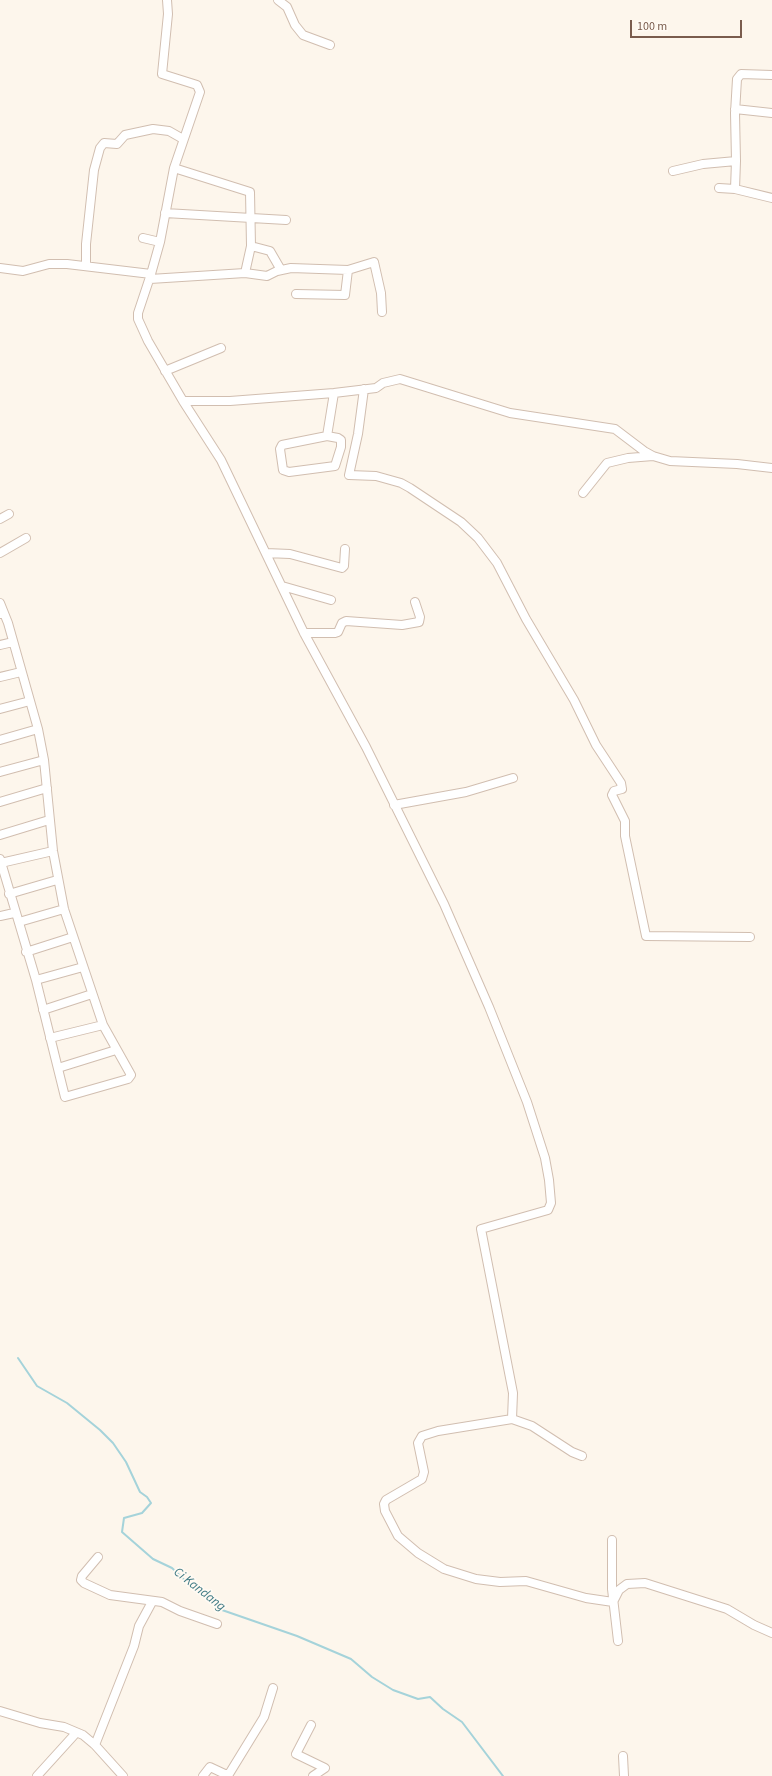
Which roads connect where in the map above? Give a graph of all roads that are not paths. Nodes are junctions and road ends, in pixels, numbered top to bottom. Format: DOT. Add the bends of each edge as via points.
graph roads {
  1 [pos="167,0"];
  2 [pos="278,0"];
  3 [pos="287,4"];
  4 [pos="330,45"];
  5 [pos="772,74"];
  6 [pos="735,110"];
  7 [pos="772,113"];
  8 [pos="183,139"];
  9 [pos="736,161"];
  10 [pos="174,168"];
  11 [pos="673,171"];
  12 [pos="718,188"];
  13 [pos="735,188"];
  14 [pos="772,198"];
  15 [pos="165,213"];
  16 [pos="250,219"];
  17 [pos="286,220"];
  18 [pos="143,238"];
  19 [pos="160,242"];
  20 [pos="251,246"];
  21 [pos="86,266"];
  22 [pos="0,268"];
  23 [pos="281,270"];
  24 [pos="348,270"];
  25 [pos="244,273"];
  26 [pos="150,277"];
  27 [pos="296,294"];
  28 [pos="382,312"];
  29 [pos="222,348"];
  30 [pos="165,371"];
  31 [pos="364,389"];
  32 [pos="334,393"];
  33 [pos="183,401"];
  34 [pos="327,436"];
  35 [pos="653,456"];
  36 [pos="772,468"];
  37 [pos="583,492"];
  38 [pos="9,514"];
  39 [pos="0,519"];
  40 [pos="26,538"];
  41 [pos="345,549"];
  42 [pos="0,553"];
  43 [pos="266,553"];
  44 [pos="282,586"];
  45 [pos="331,600"];
  46 [pos="415,602"];
  47 [pos="0,603"];
  48 [pos="2,614"];
  49 [pos="304,633"];
  50 [pos="13,642"];
  51 [pos="0,646"];
  52 [pos="21,672"];
  53 [pos="0,677"];
  54 [pos="30,701"];
  55 [pos="0,709"];
  56 [pos="38,728"];
  57 [pos="0,740"];
  58 [pos="44,760"];
  59 [pos="0,772"];
  60 [pos="513,778"];
  61 [pos="47,788"];
  62 [pos="0,802"];
  63 [pos="394,805"];
  64 [pos="49,820"];
  65 [pos="0,835"];
  66 [pos="53,850"];
  67 [pos="0,861"];
  68 [pos="58,880"];
  69 [pos="9,894"];
  70 [pos="64,909"];
  71 [pos="14,912"];
  72 [pos="0,916"];
  73 [pos="19,922"];
  74 [pos="73,937"];
  75 [pos="750,937"];
  76 [pos="26,952"];
  77 [pos="83,967"];
  78 [pos="36,980"];
  79 [pos="92,994"];
  80 [pos="42,1010"];
  81 [pos="103,1025"];
  82 [pos="50,1038"];
  83 [pos="116,1050"];
  84 [pos="58,1068"];
  85 [pos="512,1419"];
  86 [pos="582,1456"];
  87 [pos="612,1540"];
  88 [pos="98,1556"];
  89 [pos="152,1602"];
  90 [pos="613,1602"];
  91 [pos="217,1624"];
  92 [pos="772,1633"];
  93 [pos="618,1642"];
  94 [pos="273,1688"];
  95 [pos="0,1711"];
  96 [pos="311,1725"];
  97 [pos="76,1732"];
  98 [pos="95,1745"];
  99 [pos="622,1756"];
  100 [pos="37,1776"];
  101 [pos="124,1776"];
  102 [pos="203,1776"];
  103 [pos="313,1776"];
  104 [pos="624,1776"];
  1 -- 8 [label="street" via="162,74 197,85 200,89"];
  2 -- 3 [label="street"];
  3 -- 4 [label="street" via="295,25 303,35"];
  5 -- 6 [label="street" via="738,75"];
  6 -- 7 [label="street"];
  6 -- 9 [label="street"];
  8 -- 10 [label="street"];
  8 -- 21 [label="street" via="169,131 153,129 125,135 117,144 104,143 100,148 94,170"];
  9 -- 11 [label="street" via="703,164"];
  9 -- 13 [label="street"];
  10 -- 15 [label="street"];
  10 -- 16 [label="street" via="250,192"];
  12 -- 13 [label="street"];
  13 -- 14 [label="street"];
  15 -- 16 [label="street"];
  15 -- 19 [label="street"];
  16 -- 17 [label="street"];
  16 -- 20 [label="street"];
  18 -- 19 [label="street"];
  19 -- 26 [label="street"];
  20 -- 23 [label="street" via="270,252"];
  20 -- 25 [label="street"];
  21 -- 22 [label="street" via="49,264 22,271"];
  21 -- 26 [label="street"];
  23 -- 24 [label="street"];
  23 -- 25 [label="street" via="267,276"];
  24 -- 27 [label="street" via="345,295"];
  24 -- 28 [label="street" via="374,262 381,293"];
  25 -- 26 [label="street"];
  26 -- 30 [label="street" via="138,319"];
  29 -- 30 [label="street"];
  30 -- 33 [label="street"];
  31 -- 32 [label="street"];
  31 -- 35 [label="street" via="376,388 393,379 408,380 510,413 615,429"];
  31 -- 75 [label="street" via="349,475 376,476 410,488 461,522 478,538 497,563 526,619 574,700 596,745 621,783 622,789 614,791 612,795 626,821 625,836 646,936"];
  32 -- 33 [label="street" via="230,401"];
  32 -- 34 [label="street"];
  33 -- 43 [label="street" via="221,460"];
  34 -- 34 [label="street" via="282,445 280,449 283,470 289,472 336,466 341,440"];
  35 -- 36 [label="street" via="674,462"];
  35 -- 37 [label="street" via="607,463"];
  38 -- 39 [label="street"];
  40 -- 42 [label="street"];
  41 -- 43 [label="street" via="342,568 290,554"];
  43 -- 44 [label="street"];
  44 -- 45 [label="street"];
  44 -- 49 [label="street"];
  46 -- 49 [label="street" via="419,622 402,625 346,621 336,633"];
  47 -- 48 [label="street"];
  48 -- 50 [label="street"];
  49 -- 63 [label="street" via="363,740"];
  50 -- 51 [label="street"];
  50 -- 52 [label="street"];
  52 -- 53 [label="street"];
  52 -- 54 [label="street"];
  54 -- 55 [label="street"];
  54 -- 56 [label="street"];
  56 -- 57 [label="street"];
  56 -- 58 [label="street"];
  58 -- 59 [label="street"];
  58 -- 61 [label="street"];
  60 -- 63 [label="street" via="466,792"];
  61 -- 62 [label="street"];
  61 -- 64 [label="street"];
  63 -- 85 [label="street" via="444,904 490,1007 527,1102 549,1178 552,1197 548,1210 481,1229 512,1387"];
  64 -- 65 [label="street"];
  64 -- 66 [label="street"];
  66 -- 67 [label="street"];
  66 -- 68 [label="street"];
  67 -- 69 [label="street"];
  68 -- 69 [label="street"];
  68 -- 70 [label="street"];
  69 -- 71 [label="street"];
  70 -- 73 [label="street"];
  70 -- 74 [label="street"];
  71 -- 72 [label="street"];
  71 -- 73 [label="street"];
  73 -- 76 [label="street"];
  74 -- 76 [label="street"];
  74 -- 77 [label="street"];
  76 -- 78 [label="street"];
  77 -- 78 [label="street"];
  77 -- 79 [label="street"];
  78 -- 80 [label="street"];
  79 -- 80 [label="street"];
  79 -- 81 [label="street"];
  80 -- 82 [label="street"];
  81 -- 82 [label="street"];
  81 -- 83 [label="street"];
  82 -- 84 [label="street"];
  83 -- 84 [label="street"];
  83 -- 84 [label="street" via="130,1075 128,1079 65,1096"];
  85 -- 86 [label="street" via="538,1429"];
  85 -- 90 [label="street" via="493,1420 422,1436 418,1443 423,1476 418,1482 386,1500 386,1516 398,1536 407,1545 444,1569 476,1579 500,1582 526,1581 586,1598"];
  87 -- 90 [label="street"];
  88 -- 89 [label="street" via="82,1576 81,1580 84,1583 104,1594"];
  89 -- 91 [label="street" via="162,1602"];
  89 -- 98 [label="street" via="139,1626 134,1646"];
  90 -- 92 [label="street" via="619,1590 627,1584 645,1583 727,1609"];
  90 -- 93 [label="street"];
  94 -- 102 [label="street" via="264,1717 229,1774 210,1767"];
  95 -- 97 [label="street"];
  96 -- 103 [label="street" via="296,1754 325,1768"];
  97 -- 98 [label="street"];
  97 -- 100 [label="street"];
  98 -- 101 [label="street"];
  99 -- 104 [label="street"];
}
